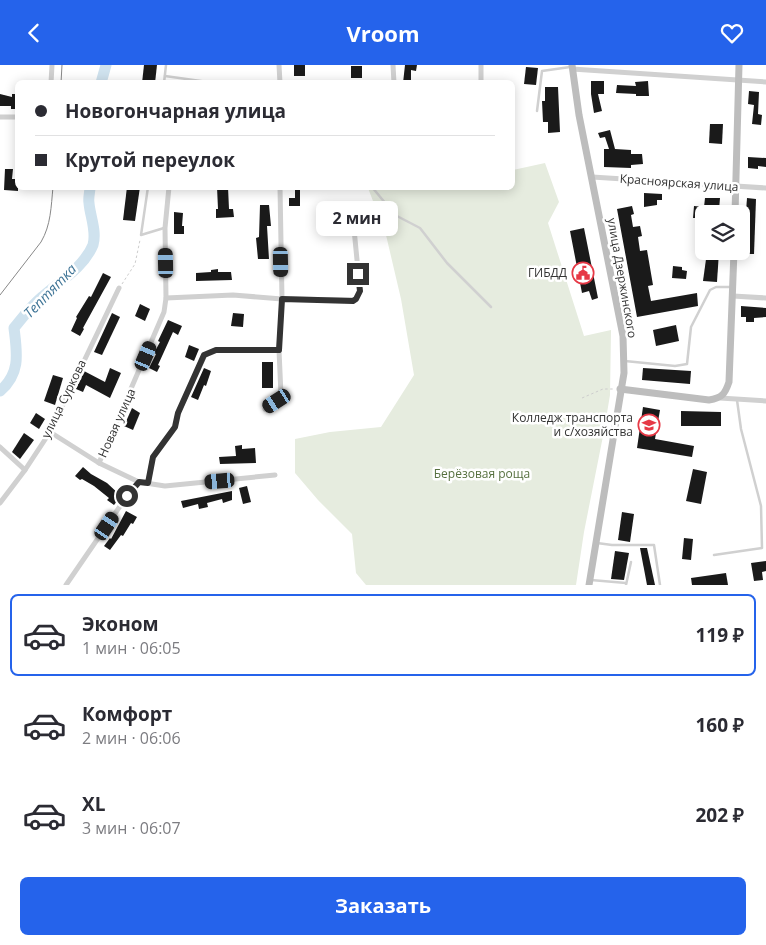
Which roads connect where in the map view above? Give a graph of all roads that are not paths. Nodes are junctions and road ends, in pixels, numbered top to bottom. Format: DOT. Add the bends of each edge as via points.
graph roads {
  1 [pos="52,65"];
  2 [pos="166,65"];
  3 [pos="280,65"];
  4 [pos="393,65"];
  5 [pos="481,65"];
  6 [pos="739,65"];
  7 [pos="572,67"];
  8 [pos="165,76"];
  9 [pos="51,80"];
  10 [pos="164,80"];
  11 [pos="193,80"];
  12 [pos="280,80"];
  13 [pos="394,80"];
  14 [pos="481,80"];
  15 [pos="739,80"];
  16 [pos="766,82"];
  17 [pos="537,111"];
  18 [pos="0,117"];
  19 [pos="15,117"];
  20 [pos="592,177"];
  21 [pos="735,187"];
  22 [pos="766,188"];
  23 [pos="148,190"];
  24 [pos="169,190"];
  25 [pos="280,190"];
  26 [pos="375,190"];
  27 [pos="735,205"];
  28 [pos="352,208"];
  29 [pos="165,228"];
  30 [pos="734,260"];
  31 [pos="734,287"];
  32 [pos="118,289"];
  33 [pos="733,296"];
  34 [pos="166,298"];
  35 [pos="766,298"];
  36 [pos="282,299"];
  37 [pos="491,307"];
  38 [pos="279,350"];
  39 [pos="624,361"];
  40 [pos="620,389"];
  41 [pos="720,398"];
  42 [pos="737,399"];
  43 [pos="766,401"];
  44 [pos="264,409"];
  45 [pos="50,432"];
  46 [pos="0,447"];
  47 [pos="99,463"];
  48 [pos="25,470"];
  49 [pos="275,475"];
  50 [pos="139,482"];
  51 [pos="148,483"];
  52 [pos="0,503"];
  53 [pos="596,543"];
  54 [pos="714,555"];
  55 [pos="631,562"];
  56 [pos="589,582"];
  57 [pos="626,584"];
  58 [pos="66,585"];
  59 [pos="660,585"];
  1 -- 9 [label="street"];
  2 -- 8 [label="lane"];
  3 -- 12 [label="street"];
  4 -- 13 [label="street"];
  5 -- 14 [label="street"];
  6 -- 15 [label="main road"];
  7 -- 15 [label="street"];
  7 -- 17 [label="lane" via="542,71"];
  7 -- 20 [label="main road, улица Дзержинского"];
  8 -- 10 [label="lane"];
  8 -- 11 [label="lane"];
  15 -- 16 [label="street"];
  15 -- 21 [label="main road"];
  18 -- 19 [label="street"];
  20 -- 21 [label="street, Красноярская улица"];
  20 -- 39 [label="main road, улица Дзержинского"];
  21 -- 22 [label="street, Красноярская улица"];
  21 -- 27 [label="main road"];
  23 -- 29 [label="lane" via="141,235"];
  24 -- 29 [label="street"];
  25 -- 36 [label="street"];
  26 -- 37 [label="lane" via="396,215 420,228 446,263"];
  28 -- 36 [label="street" via="360,291 356,299"];
  29 -- 34 [label="street"];
  30 -- 31 [label="main road"];
  31 -- 33 [label="main road"];
  31 -- 39 [label="lane" via="710,290 691,327 687,364 675,366"];
  32 -- 45 [label="street, улица Суркова"];
  33 -- 35 [label="street"];
  33 -- 41 [label="main road" via="729,382"];
  34 -- 36 [label="street" via="233,295"];
  34 -- 47 [label="street, Новая улица" via="164,312"];
  36 -- 38 [label="street"];
  38 -- 44 [label="street" via="281,395"];
  38 -- 51 [label="street" via="216,350 204,355 175,427 153,457"];
  39 -- 40 [label="main road, улица Дзержинского"];
  40 -- 41 [label="main road"];
  40 -- 53 [label="main road, улица Дзержинского"];
  41 -- 42 [label="street"];
  42 -- 43 [label="street"];
  42 -- 54 [label="lane" via="741,429 761,506 762,548"];
  45 -- 47 [label="street"];
  45 -- 48 [label="street, улица Суркова"];
  46 -- 48 [label="street"];
  47 -- 50 [label="street"];
  48 -- 52 [label="street, улица Суркова"];
  49 -- 51 [label="street" via="165,486"];
  50 -- 51 [label="street"];
  50 -- 58 [label="street"];
  53 -- 56 [label="main road, улица Дзержинского"];
  53 -- 59 [label="lane" via="654,545"];
  55 -- 57 [label="lane"];
  56 -- 57 [label="lane"];
}
